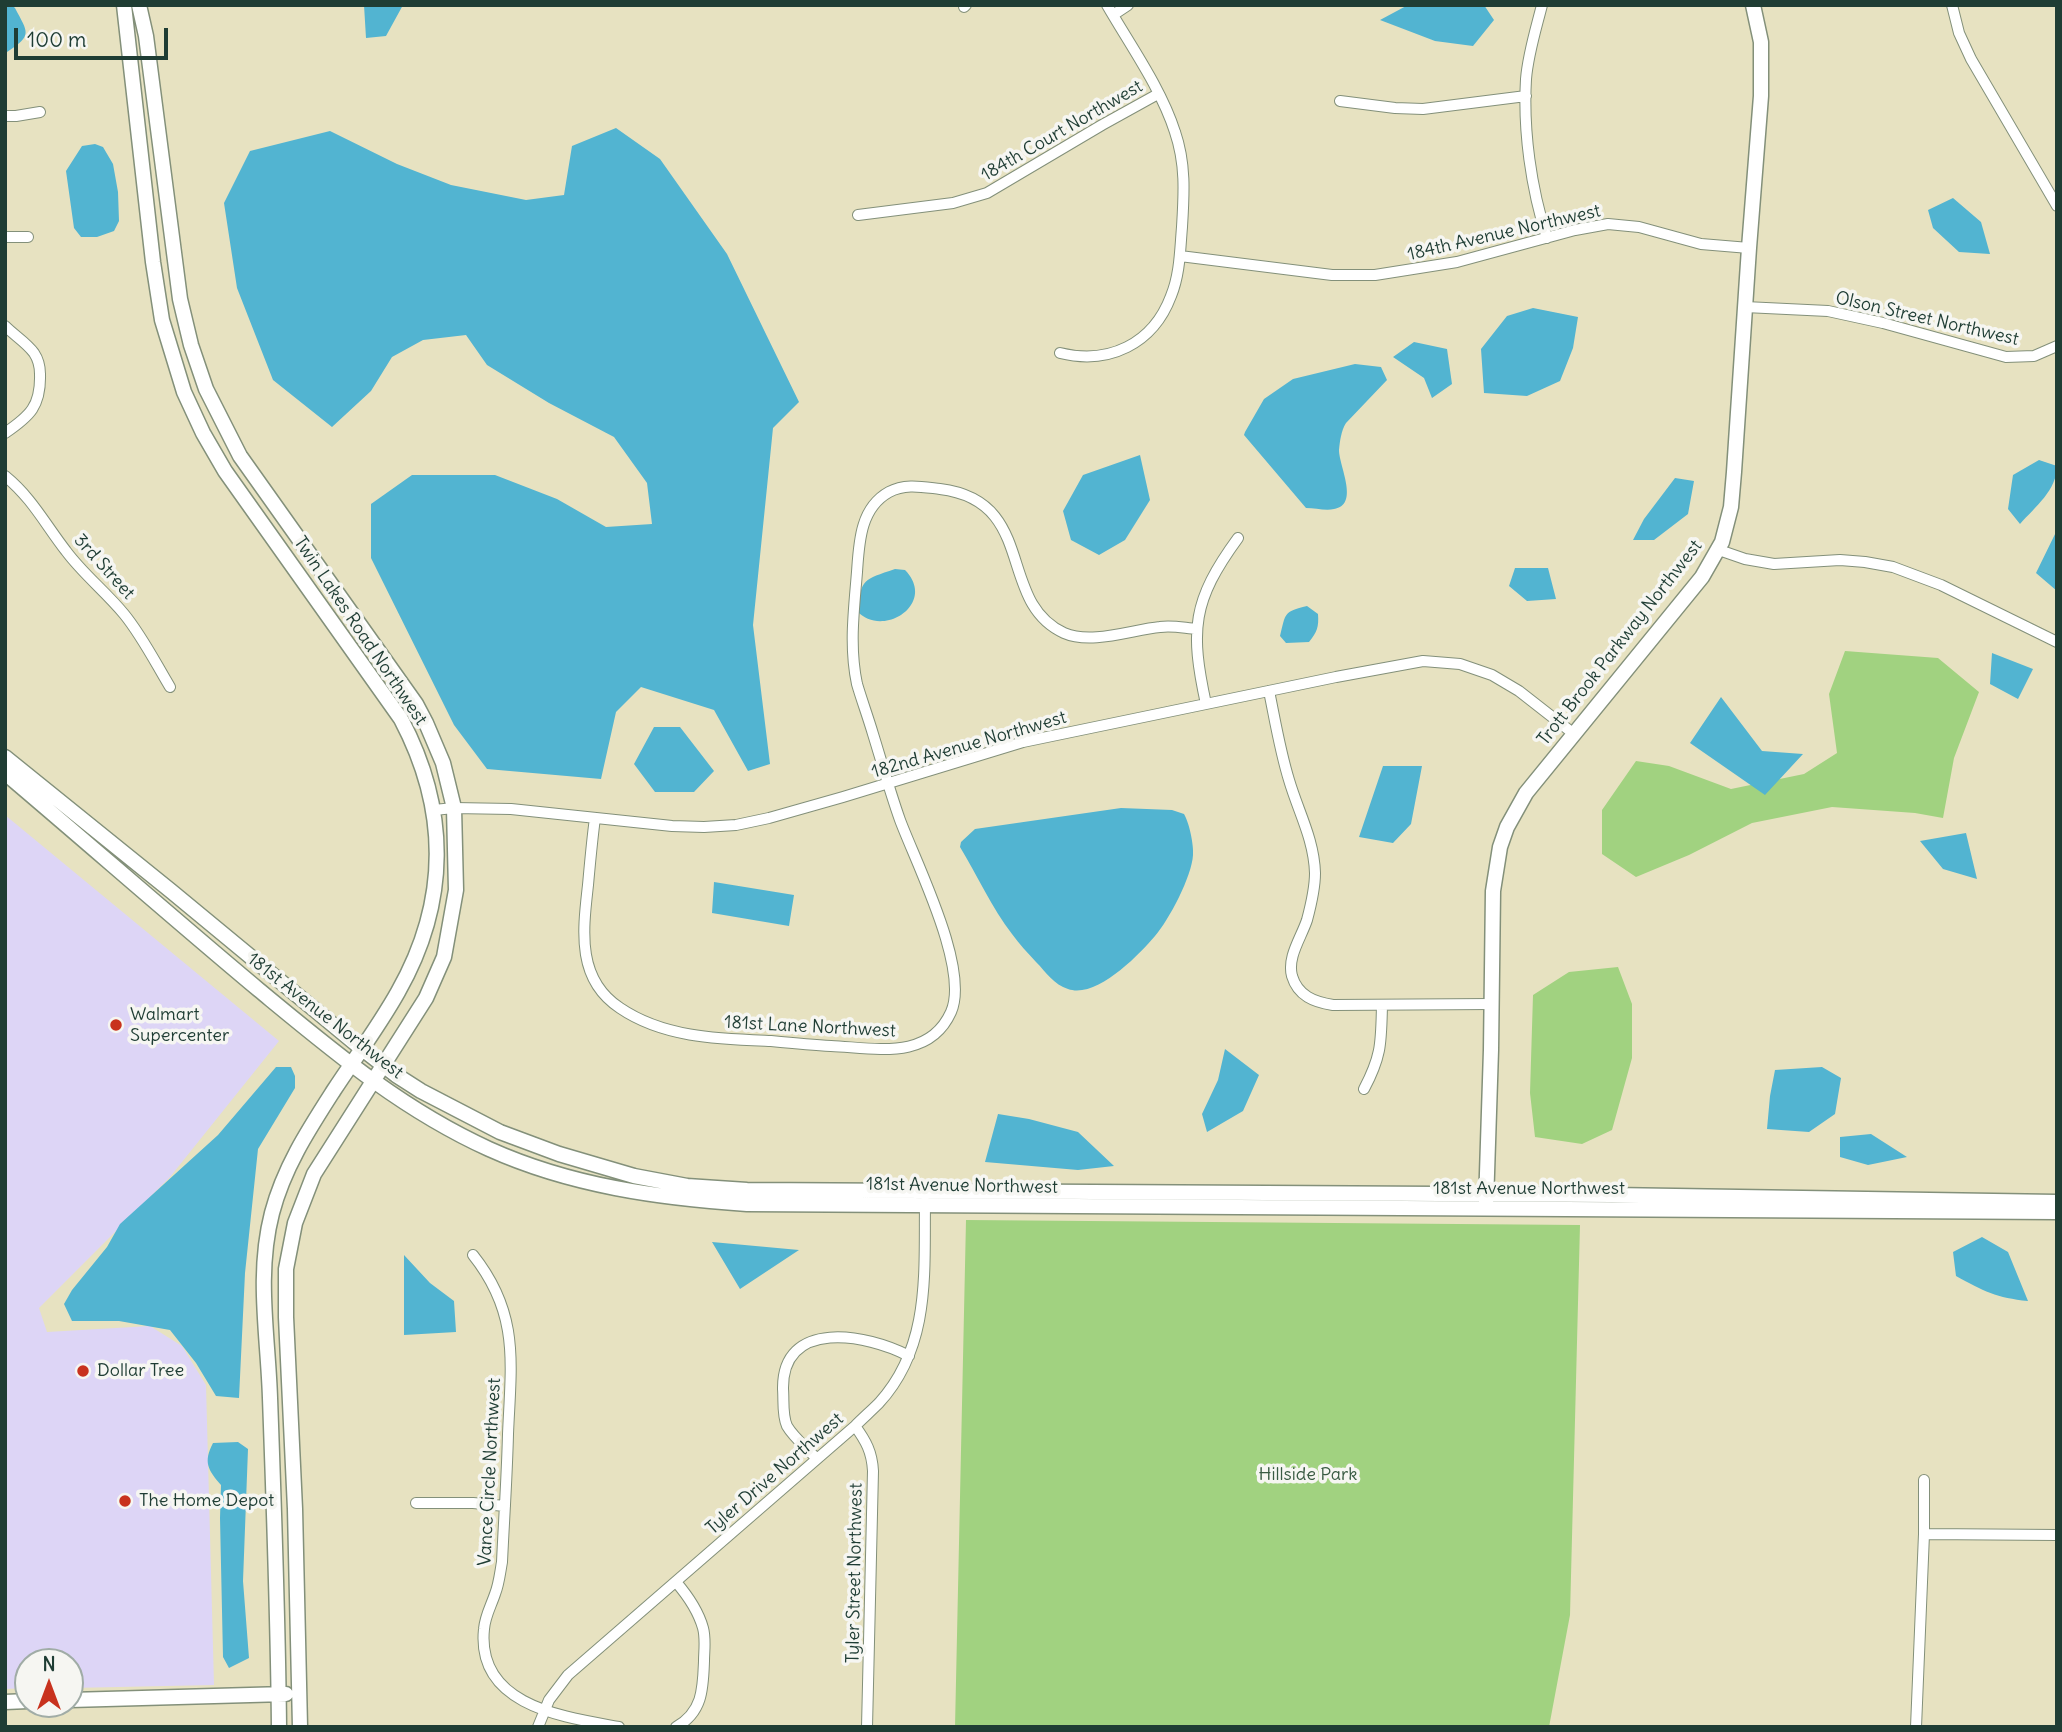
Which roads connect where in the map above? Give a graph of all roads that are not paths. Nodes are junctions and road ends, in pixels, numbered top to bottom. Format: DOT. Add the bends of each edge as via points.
graph roads {
  1 [pos="124,5"];
  2 [pos="139,5"];
  3 [pos="1128,5"];
  4 [pos="1542,5"];
  5 [pos="1753,5"];
  6 [pos="1952,5"];
  7 [pos="1110,10"];
  8 [pos="1158,94"];
  9 [pos="1526,96"];
  10 [pos="1340,101"];
  11 [pos="40,111"];
  12 [pos="5,116"];
  13 [pos="2057,206"];
  14 [pos="858,215"];
  15 [pos="5,237"];
  16 [pos="28,237"];
  17 [pos="1547,238"];
  18 [pos="1749,248"];
  19 [pos="1180,256"];
  20 [pos="1745,307"];
  21 [pos="5,326"];
  22 [pos="2057,346"];
  23 [pos="1060,353"];
  24 [pos="5,433"];
  25 [pos="5,476"];
  26 [pos="1238,538"];
  27 [pos="1719,550"];
  28 [pos="1197,629"];
  29 [pos="2057,642"];
  30 [pos="170,687"];
  31 [pos="1269,691"];
  32 [pos="1206,704"];
  33 [pos="1574,734"];
  34 [pos="5,757"];
  35 [pos="5,773"];
  36 [pos="888,783"];
  37 [pos="454,808"];
  38 [pos="434,810"];
  39 [pos="594,818"];
  40 [pos="1492,1004"];
  41 [pos="1382,1005"];
  42 [pos="361,1048"];
  43 [pos="351,1065"];
  44 [pos="383,1065"];
  45 [pos="372,1081"];
  46 [pos="1364,1089"];
  47 [pos="925,1198"];
  48 [pos="1486,1202"];
  49 [pos="2057,1202"];
  50 [pos="2057,1212"];
  51 [pos="472,1255"];
  52 [pos="909,1356"];
  53 [pos="855,1426"];
  54 [pos="816,1458"];
  55 [pos="1924,1480"];
  56 [pos="416,1503"];
  57 [pos="505,1506"];
  58 [pos="1924,1534"];
  59 [pos="2057,1535"];
  60 [pos="676,1582"];
  61 [pos="279,1694"];
  62 [pos="300,1694"];
  63 [pos="84,1700"];
  64 [pos="543,1710"];
  65 [pos="279,1727"];
  66 [pos="300,1727"];
  67 [pos="538,1727"];
  68 [pos="619,1727"];
  69 [pos="676,1727"];
  70 [pos="867,1727"];
  71 [pos="1916,1727"];
  1 -- 38 [label="main road, Twin Lakes Road Northwest" via="154,272 162,320 184,392 225,471 401,719 420,761"];
  2 -- 37 [label="main road, Twin Lakes Road Northwest" via="180,299 206,389 240,456 416,704 443,763"];
  3 -- 7 [label="street"];
  4 -- 9 [label="street" via="1528,64"];
  5 -- 18 [label="main road, Trott Brook Parkway Northwest" via="1762,72"];
  6 -- 13 [label="street" via="1971,59"];
  7 -- 8 [label="street"];
  8 -- 14 [label="street, 184th Court Northwest" via="987,193 953,203"];
  8 -- 19 [label="street" via="1183,164"];
  9 -- 10 [label="street" via="1423,109"];
  9 -- 17 [label="street" via="1531,166"];
  11 -- 12 [label="street"];
  15 -- 16 [label="street"];
  17 -- 18 [label="street, 184th Avenue Northwest" via="1593,226 1626,224 1701,244"];
  17 -- 19 [label="street, 184th Avenue Northwest" via="1467,260 1375,275 1332,275"];
  18 -- 20 [label="main road, Trott Brook Parkway Northwest"];
  19 -- 23 [label="street" via="1167,306 1139,340 1105,355 1078,358"];
  20 -- 22 [label="street, Olson Street Northwest" via="1829,311 2006,357 2034,356"];
  20 -- 27 [label="main road, Trott Brook Parkway Northwest" via="1731,506"];
  21 -- 24 [label="street" via="35,354 41,388 30,413"];
  25 -- 30 [label="street, 3rd Street" via="30,500 86,576 127,617"];
  26 -- 28 [label="street" via="1214,574"];
  27 -- 29 [label="street" via="1774,564 1840,560 1893,567 1941,585"];
  27 -- 33 [label="main road, Trott Brook Parkway Northwest"];
  28 -- 32 [label="street"];
  28 -- 36 [label="street" via="1164,626 1088,638 1062,632 1035,609 1002,524 988,508 949,490 908,486 889,492 868,513 861,532 852,648 858,687"];
  31 -- 32 [label="street, 182nd Avenue Northwest"];
  31 -- 33 [label="street, 182nd Avenue Northwest" via="1400,664 1460,664 1506,682"];
  31 -- 41 [label="street" via="1287,776 1313,855 1313,891 1292,958 1293,980 1298,990 1318,1003"];
  32 -- 36 [label="street, 182nd Avenue Northwest" via="1023,742"];
  33 -- 40 [label="main road, Trott Brook Parkway Northwest" via="1526,793 1500,847 1493,891"];
  34 -- 42 [label="main road, 181st Avenue Northwest"];
  35 -- 43 [label="main road, 181st Avenue Northwest"];
  36 -- 39 [label="street, 182nd Avenue Northwest" via="769,818 720,827"];
  36 -- 39 [label="street, 181st Lane Northwest" via="944,936 956,990 950,1014 938,1032 908,1048 690,1034 635,1018 612,1003 590,970 584,945"];
  37 -- 38 [label="street, 182nd Avenue Northwest"];
  37 -- 39 [label="street, 182nd Avenue Northwest"];
  37 -- 44 [label="main road, Twin Lakes Road Northwest" via="456,890 444,957 426,998"];
  38 -- 42 [label="main road, Twin Lakes Road Northwest" via="437,869 424,934 398,993"];
  40 -- 41 [label="street"];
  40 -- 48 [label="main road, Trott Brook Parkway Northwest"];
  41 -- 46 [label="street" via="1380,1051"];
  42 -- 43 [label="main road, Twin Lakes Road Northwest"];
  42 -- 44 [label="main road, 181st Avenue Northwest"];
  43 -- 45 [label="main road, 181st Avenue Northwest"];
  43 -- 61 [label="main road, Twin Lakes Road Northwest" via="289,1167 273,1211 264,1259"];
  44 -- 45 [label="main road, Twin Lakes Road Northwest"];
  44 -- 47 [label="main road, 181st Avenue Northwest" via="421,1091 500,1132 634,1176 687,1186"];
  45 -- 47 [label="main road, 181st Avenue Northwest" via="492,1150 553,1173 638,1193 747,1204"];
  45 -- 62 [label="main road, Twin Lakes Road Northwest" via="314,1174 295,1223 286,1269"];
  47 -- 48 [label="main road, 181st Avenue Northwest"];
  47 -- 52 [label="street, Tyler Drive Northwest" via="922,1302"];
  48 -- 49 [label="main road, 181st Avenue Northwest" via="1626,1195"];
  48 -- 50 [label="main road, 181st Avenue Northwest"];
  51 -- 57 [label="street, Vance Circle Northwest" via="497,1292 510,1339"];
  52 -- 53 [label="street, Tyler Drive Northwest" via="890,1390"];
  52 -- 54 [label="street" via="866,1340 833,1337 813,1340 791,1355 783,1375 785,1420"];
  53 -- 54 [label="street, Tyler Drive Northwest"];
  53 -- 70 [label="street, Tyler Street Northwest" via="867,1444 873,1471"];
  54 -- 60 [label="street, Tyler Drive Northwest"];
  55 -- 58 [label="street"];
  56 -- 57 [label="street"];
  57 -- 64 [label="street, Vance Circle Northwest" via="502,1562 486,1617 485,1652 502,1686"];
  58 -- 59 [label="street"];
  58 -- 71 [label="street"];
  60 -- 64 [label="street, Tyler Drive Northwest" via="568,1675"];
  60 -- 69 [label="street" via="693,1605 704,1635 701,1700"];
  61 -- 62 [label="main road"];
  61 -- 63 [label="main road"];
  61 -- 65 [label="main road, Twin Lakes Road Northwest"];
  62 -- 66 [label="main road, Twin Lakes Road Northwest"];
  64 -- 67 [label="street, Tyler Drive Northwest"];
  64 -- 68 [label="street, Vance Circle Northwest"];
}
